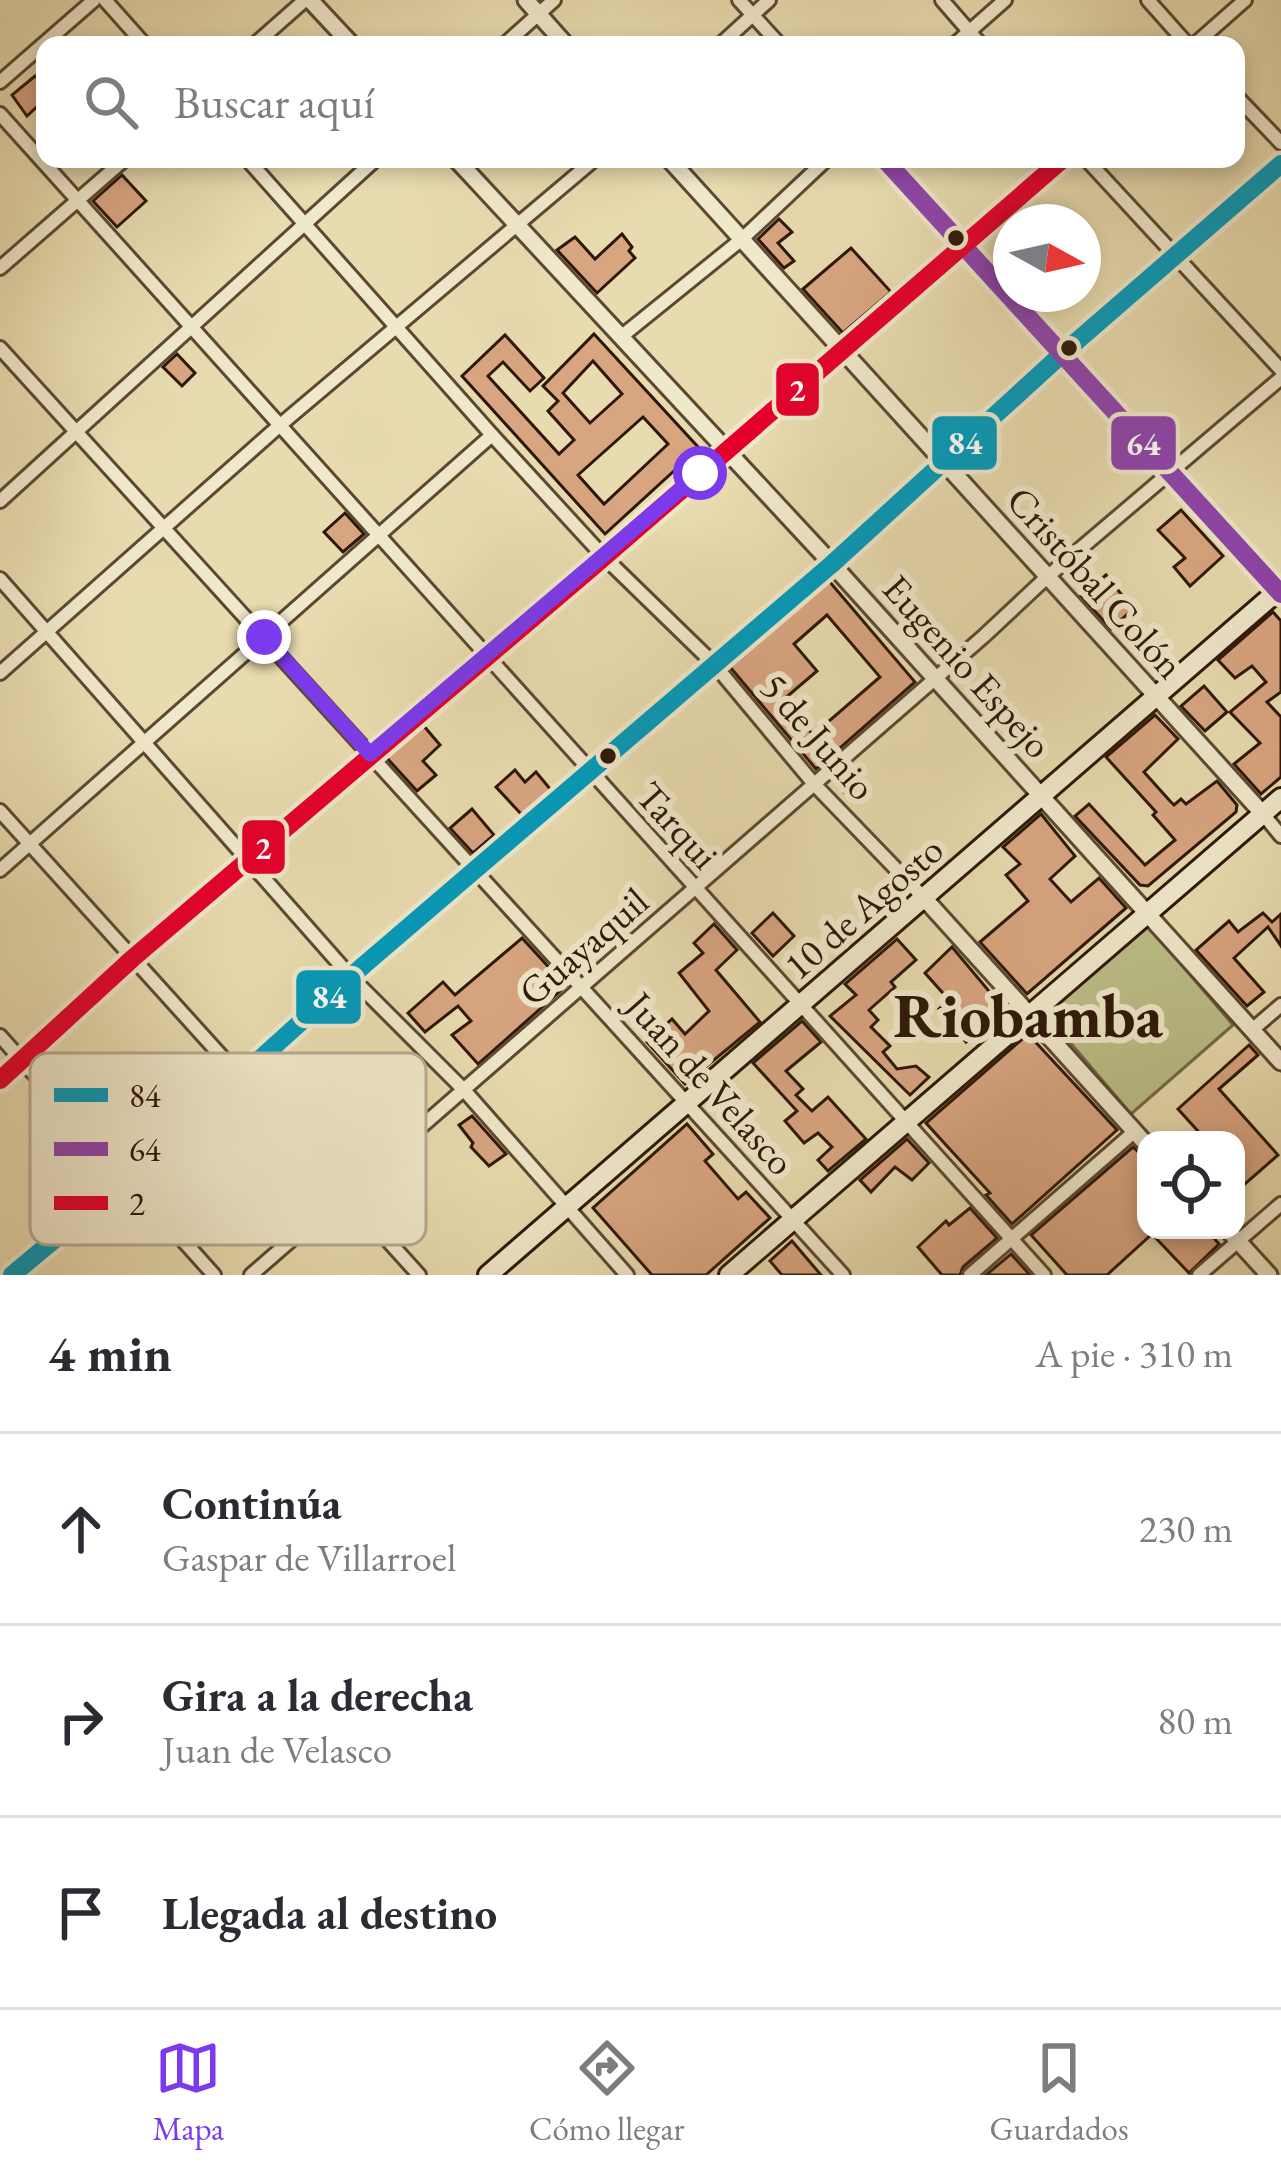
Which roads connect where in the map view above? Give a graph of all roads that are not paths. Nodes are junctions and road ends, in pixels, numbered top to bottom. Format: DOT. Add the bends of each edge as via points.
graph roads {
  1 [pos="94,0"];
  2 [pos="105,0"];
  3 [pos="308,0"];
  4 [pos="526,0"];
  5 [pos="554,0"];
  6 [pos="739,0"];
  7 [pos="770,0"];
  8 [pos="942,0"];
  9 [pos="1005,0"];
  10 [pos="1148,0"];
  11 [pos="1245,0"];
  12 [pos="539,15"];
  13 [pos="752,15"];
  14 [pos="969,32"];
  15 [pos="53,36"];
  16 [pos="137,36"];
  17 [pos="265,36"];
  18 [pos="343,36"];
  19 [pos="514,36"];
  20 [pos="558,36"];
  21 [pos="730,36"];
  22 [pos="772,36"];
  23 [pos="964,36"];
  24 [pos="973,36"];
  25 [pos="1182,36"];
  26 [pos="1202,36"];
  27 [pos="36,51"];
  28 [pos="0,82"];
  29 [pos="1245,105"];
  30 [pos="0,114"];
  31 [pos="1281,143"];
  32 [pos="36,155"];
  33 [pos="1281,164"];
  34 [pos="47,168"];
  35 [pos="114,168"];
  36 [pos="255,168"];
  37 [pos="366,168"];
  38 [pos="464,168"];
  39 [pos="585,168"];
  40 [pos="677,168"];
  41 [pos="817,168"];
  42 [pos="892,168"];
  43 [pos="1053,168"];
  44 [pos="1094,168"];
  45 [pos="76,201"];
  46 [pos="305,224"];
  47 [pos="517,226"];
  48 [pos="742,239"];
  49 [pos="963,246"];
  50 [pos="1176,255"];
  51 [pos="0,268"];
  52 [pos="191,328"];
  53 [pos="398,328"];
  54 [pos="622,336"];
  55 [pos="0,348"];
  56 [pos="841,350"];
  57 [pos="1062,354"];
  58 [pos="1281,374"];
  59 [pos="279,426"];
  60 [pos="74,433"];
  61 [pos="492,435"];
  62 [pos="726,450"];
  63 [pos="945,464"];
  64 [pos="1171,474"];
  65 [pos="0,501"];
  66 [pos="166,528"];
  67 [pos="378,536"];
  68 [pos="604,557"];
  69 [pos="832,564"];
  70 [pos="1047,577"];
  71 [pos="0,579"];
  72 [pos="1280,591"];
  73 [pos="47,633"];
  74 [pos="264,637"];
  75 [pos="485,656"];
  76 [pos="714,664"];
  77 [pos="0,673"];
  78 [pos="935,679"];
  79 [pos="1156,698"];
  80 [pos="146,744"];
  81 [pos="370,754"];
  82 [pos="589,771"];
  83 [pos="814,784"];
  84 [pos="1041,795"];
  85 [pos="1281,798"];
  86 [pos="0,811"];
  87 [pos="1263,814"];
  88 [pos="1281,836"];
  89 [pos="30,844"];
  90 [pos="248,861"];
  91 [pos="0,870"];
  92 [pos="477,870"];
  93 [pos="694,889"];
  94 [pos="924,898"];
  95 [pos="1146,912"];
  96 [pos="133,958"];
  97 [pos="351,977"];
  98 [pos="583,986"];
  99 [pos="801,1005"];
  100 [pos="1281,1005"];
  101 [pos="1028,1015"];
  102 [pos="1252,1030"];
  103 [pos="0,1036"];
  104 [pos="32,1053"];
  105 [pos="217,1053"];
  106 [pos="265,1053"];
  107 [pos="30,1054"];
  108 [pos="23,1061"];
  109 [pos="1281,1062"];
  110 [pos="30,1069"];
  111 [pos="0,1080"];
  112 [pos="464,1090"];
  113 [pos="687,1101"];
  114 [pos="905,1121"];
  115 [pos="426,1123"];
  116 [pos="1137,1135"];
  117 [pos="1137,1140"];
  118 [pos="1281,1204"];
  119 [pos="566,1208"];
  120 [pos="793,1219"];
  121 [pos="1245,1227"];
  122 [pos="1011,1239"];
  123 [pos="1230,1239"];
  124 [pos="1237,1239"];
  125 [pos="46,1245"];
  126 [pos="187,1245"];
  127 [pos="285,1245"];
  128 [pos="391,1245"];
  129 [pos="0,1268"];
  130 [pos="9,1275"];
  131 [pos="214,1275"];
  132 [pos="251,1275"];
  133 [pos="419,1275"];
  134 [pos="488,1275"];
  135 [pos="627,1275"];
  136 [pos="728,1275"];
  137 [pos="843,1275"];
  138 [pos="970,1275"];
  139 [pos="1043,1275"];
  140 [pos="1199,1275"];
  141 [pos="1269,1275"];
  1 -- 15 [label="street"];
  2 -- 16 [label="street"];
  3 -- 17 [label="street"];
  3 -- 18 [label="street"];
  4 -- 12 [label="street"];
  5 -- 12 [label="street"];
  6 -- 13 [label="street"];
  7 -- 13 [label="street"];
  8 -- 14 [label="street"];
  9 -- 14 [label="street"];
  10 -- 25 [label="street"];
  11 -- 26 [label="street"];
  12 -- 19 [label="street"];
  12 -- 20 [label="street"];
  13 -- 21 [label="street"];
  13 -- 22 [label="street"];
  14 -- 23 [label="street"];
  14 -- 24 [label="street"];
  27 -- 28 [label="street"];
  29 -- 31 [label="street"];
  30 -- 32 [label="street, Tarqui"];
  33 -- 50 [label="street"];
  34 -- 45 [label="street, Tarqui"];
  35 -- 45 [label="street"];
  36 -- 46 [label="street, 5 de Junio"];
  37 -- 46 [label="street"];
  38 -- 47 [label="street, Eugenio Espejo"];
  39 -- 47 [label="street"];
  40 -- 48 [label="street, Cristóbal Colón"];
  41 -- 48 [label="street"];
  42 -- 49 [label="street"];
  43 -- 49 [label="street"];
  44 -- 50 [label="street"];
  45 -- 51 [label="street"];
  45 -- 52 [label="street, Tarqui"];
  46 -- 52 [label="street"];
  46 -- 53 [label="street, 5 de Junio"];
  47 -- 53 [label="street"];
  47 -- 54 [label="street, Eugenio Espejo"];
  48 -- 54 [label="street"];
  48 -- 56 [label="street, Cristóbal Colón"];
  49 -- 56 [label="street"];
  49 -- 57 [label="street"];
  50 -- 57 [label="street"];
  50 -- 58 [label="street"];
  52 -- 59 [label="street, Tarqui"];
  52 -- 60 [label="street"];
  53 -- 59 [label="street"];
  53 -- 61 [label="street, 5 de Junio"];
  54 -- 62 [label="street, Eugenio Espejo"];
  55 -- 60 [label="street, Juan de Velasco"];
  56 -- 62 [label="street"];
  56 -- 63 [label="street, Cristóbal Colón"];
  57 -- 63 [label="street"];
  57 -- 64 [label="street"];
  58 -- 64 [label="street, Guayaquil"];
  59 -- 66 [label="street"];
  59 -- 67 [label="street, Tarqui"];
  60 -- 65 [label="street"];
  60 -- 66 [label="street, Juan de Velasco"];
  61 -- 67 [label="street"];
  61 -- 68 [label="street, 5 de Junio"];
  62 -- 68 [label="street"];
  62 -- 69 [label="street, Eugenio Espejo"];
  63 -- 69 [label="street"];
  63 -- 70 [label="street, Cristóbal Colón"];
  64 -- 70 [label="street, Guayaquil"];
  64 -- 72 [label="street"];
  66 -- 73 [label="street"];
  66 -- 74 [label="street, Juan de Velasco"];
  67 -- 74 [label="street"];
  67 -- 75 [label="street, Tarqui"];
  68 -- 75 [label="street"];
  68 -- 76 [label="street, 5 de Junio"];
  69 -- 76 [label="street"];
  69 -- 78 [label="street, Eugenio Espejo"];
  70 -- 78 [label="street, Guayaquil"];
  70 -- 79 [label="street, Cristóbal Colón"];
  71 -- 73 [label="street"];
  72 -- 79 [label="main road, 10 de Agosto"];
  73 -- 77 [label="street"];
  73 -- 80 [label="street"];
  74 -- 80 [label="street"];
  74 -- 81 [label="street, Juan de Velasco"];
  75 -- 81 [label="street"];
  75 -- 82 [label="street, Tarqui"];
  76 -- 82 [label="street"];
  76 -- 83 [label="street, 5 de Junio"];
  78 -- 83 [label="street, Guayaquil"];
  78 -- 84 [label="street, Eugenio Espejo"];
  79 -- 84 [label="main road, 10 de Agosto"];
  79 -- 87 [label="street, Cristóbal Colón"];
  80 -- 89 [label="street"];
  80 -- 90 [label="street"];
  81 -- 90 [label="street"];
  81 -- 92 [label="street, Juan de Velasco"];
  82 -- 92 [label="street"];
  82 -- 93 [label="street, Tarqui"];
  83 -- 93 [label="street, Guayaquil"];
  83 -- 94 [label="street, 5 de Junio"];
  84 -- 94 [label="main road, 10 de Agosto"];
  84 -- 95 [label="street, Eugenio Espejo"];
  85 -- 87 [label="main road"];
  86 -- 89 [label="street"];
  87 -- 88 [label="street, Cristóbal Colón"];
  87 -- 95 [label="main road"];
  89 -- 91 [label="street"];
  89 -- 96 [label="street"];
  90 -- 96 [label="street"];
  90 -- 97 [label="street"];
  92 -- 97 [label="street"];
  92 -- 98 [label="street, Juan de Velasco"];
  93 -- 98 [label="street, Guayaquil"];
  93 -- 99 [label="street, Tarqui"];
  94 -- 99 [label="main road, 10 de Agosto"];
  94 -- 101 [label="street, 5 de Junio"];
  95 -- 101 [label="main road"];
  95 -- 102 [label="street, Eugenio Espejo"];
  96 -- 104 [label="street"];
  96 -- 105 [label="street"];
  97 -- 106 [label="street"];
  97 -- 112 [label="street"];
  98 -- 112 [label="street, Guayaquil"];
  98 -- 113 [label="street, Juan de Velasco"];
  99 -- 113 [label="main road, 10 de Agosto"];
  99 -- 114 [label="street, Tarqui"];
  100 -- 102 [label="street"];
  101 -- 114 [label="main road"];
  101 -- 116 [label="street, 5 de Junio"];
  102 -- 109 [label="street, Eugenio Espejo"];
  103 -- 108 [label="street"];
  107 -- 108 [label="street"];
  108 -- 110 [label="street"];
  108 -- 111 [label="street"];
  112 -- 115 [label="street, Guayaquil"];
  112 -- 119 [label="street"];
  113 -- 119 [label="main road, 10 de Agosto"];
  113 -- 120 [label="street, Juan de Velasco"];
  114 -- 120 [label="main road"];
  114 -- 122 [label="street, Tarqui"];
  117 -- 122 [label="street"];
  118 -- 121 [label="street"];
  119 -- 134 [label="main road, 10 de Agosto"];
  119 -- 135 [label="street"];
  120 -- 136 [label="main road"];
  120 -- 137 [label="street, Juan de Velasco"];
  122 -- 138 [label="street"];
  122 -- 139 [label="street, Tarqui"];
  123 -- 140 [label="street"];
  124 -- 141 [label="street"];
  125 -- 130 [label="street"];
  126 -- 131 [label="street"];
  127 -- 132 [label="street, Guayaquil"];
  128 -- 133 [label="street"];
  129 -- 130 [label="street"];
}
